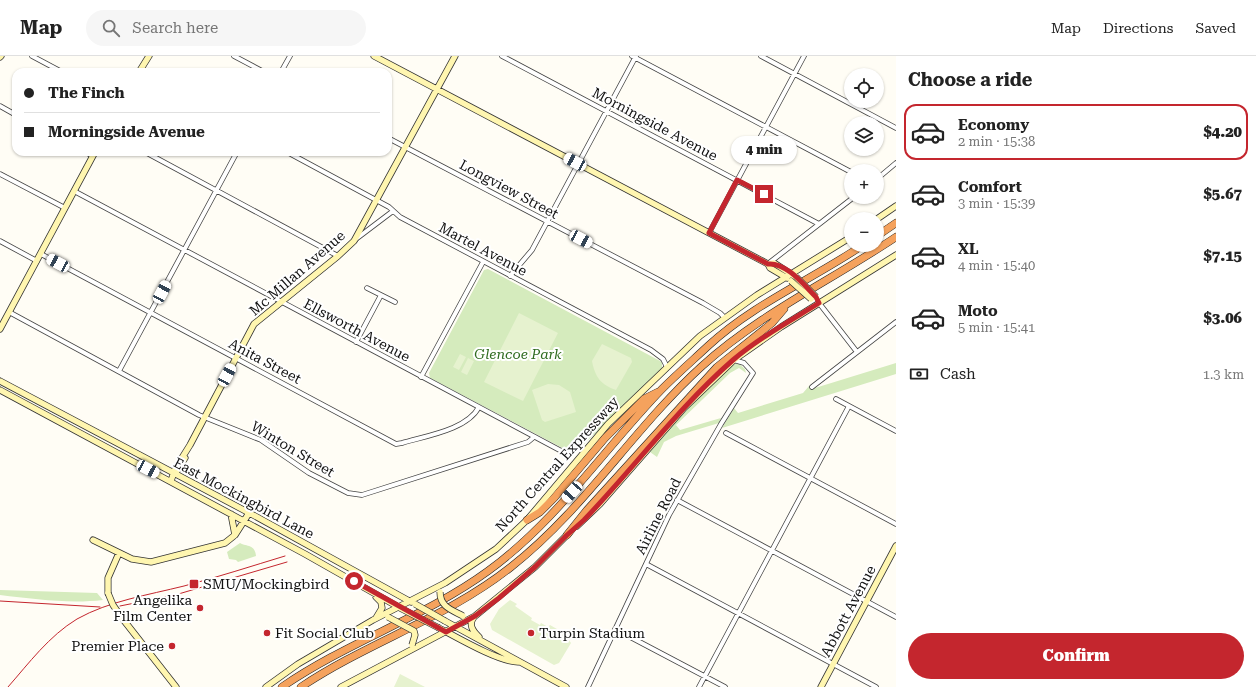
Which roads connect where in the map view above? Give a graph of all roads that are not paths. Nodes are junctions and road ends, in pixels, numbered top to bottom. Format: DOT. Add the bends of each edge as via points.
graph roads {
  1 [pos="32,56"];
  2 [pos="149,56"];
  3 [pos="234,56"];
  4 [pos="290,56"];
  5 [pos="374,56"];
  6 [pos="455,56"];
  7 [pos="502,56"];
  8 [pos="635,56"];
  9 [pos="761,56"];
  10 [pos="804,56"];
  11 [pos="54,68"];
  12 [pos="142,68"];
  13 [pos="256,68"];
  14 [pos="284,68"];
  15 [pos="794,74"];
  16 [pos="437,89"];
  17 [pos="0,106"];
  18 [pos="606,111"];
  19 [pos="12,113"];
  20 [pos="766,127"];
  21 [pos="896,128"];
  22 [pos="392,140"];
  23 [pos="406,147"];
  24 [pos="93,156"];
  25 [pos="152,156"];
  26 [pos="235,156"];
  27 [pos="294,156"];
  28 [pos="896,163"];
  29 [pos="578,164"];
  30 [pos="844,168"];
  31 [pos="884,173"];
  32 [pos="0,174"];
  33 [pos="737,180"];
  34 [pos="74,191"];
  35 [pos="217,191"];
  36 [pos="377,200"];
  37 [pos="845,204"];
  38 [pos="896,206"];
  39 [pos="65,208"];
  40 [pos="393,211"];
  41 [pos="884,214"];
  42 [pos="548,221"];
  43 [pos="896,223"];
  44 [pos="819,224"];
  45 [pos="884,231"];
  46 [pos="709,233"];
  47 [pos="896,237"];
  48 [pos="0,241"];
  49 [pos="354,241"];
  50 [pos="844,242"];
  51 [pos="185,251"];
  52 [pos="852,252"];
  53 [pos="41,254"];
  54 [pos="896,255"];
  55 [pos="338,256"];
  56 [pos="37,261"];
  57 [pos="483,262"];
  58 [pos="768,264"];
  59 [pos="510,276"];
  60 [pos="791,277"];
  61 [pos="367,288"];
  62 [pos="381,295"];
  63 [pos="281,302"];
  64 [pos="395,302"];
  65 [pos="819,303"];
  66 [pos="790,304"];
  67 [pos="9,312"];
  68 [pos="150,313"];
  69 [pos="724,317"];
  70 [pos="2,319"];
  71 [pos="896,322"];
  72 [pos="0,329"];
  73 [pos="356,342"];
  74 [pos="858,352"];
  75 [pos="742,353"];
  76 [pos="236,358"];
  77 [pos="734,360"];
  78 [pos="744,363"];
  79 [pos="667,367"];
  80 [pos="119,371"];
  81 [pos="421,377"];
  82 [pos="0,381"];
  83 [pos="812,387"];
  84 [pos="0,390"];
  85 [pos="662,390"];
  86 [pos="836,399"];
  87 [pos="849,406"];
  88 [pos="479,407"];
  89 [pos="205,416"];
  90 [pos="68,417"];
  91 [pos="64,425"];
  92 [pos="896,431"];
  93 [pos="726,434"];
  94 [pos="534,437"];
  95 [pos="116,443"];
  96 [pos="112,450"];
  97 [pos="567,454"];
  98 [pos="174,474"];
  99 [pos="810,479"];
  100 [pos="171,481"];
  101 [pos="217,497"];
  102 [pos="677,500"];
  103 [pos="213,504"];
  104 [pos="249,513"];
  105 [pos="231,514"];
  106 [pos="527,520"];
  107 [pos="244,522"];
  108 [pos="896,524"];
  109 [pos="283,531"];
  110 [pos="235,535"];
  111 [pos="567,535"];
  112 [pos="94,540"];
  113 [pos="279,540"];
  114 [pos="896,546"];
  115 [pos="772,550"];
  116 [pos="119,553"];
  117 [pos="339,562"];
  118 [pos="646,564"];
  119 [pos="334,570"];
  120 [pos="445,583"];
  121 [pos="366,589"];
  122 [pos="867,601"];
  123 [pos="412,603"];
  124 [pos="402,609"];
  125 [pos="738,613"];
  126 [pos="386,616"];
  127 [pos="475,616"];
  128 [pos="896,617"];
  129 [pos="373,620"];
  130 [pos="456,626"];
  131 [pos="615,629"];
  132 [pos="446,632"];
  133 [pos="483,642"];
  134 [pos="407,652"];
  135 [pos="518,662"];
  136 [pos="834,664"];
  137 [pos="705,676"];
  138 [pos="563,686"];
  139 [pos="176,687"];
  140 [pos="266,687"];
  141 [pos="282,687"];
  142 [pos="301,687"];
  143 [pos="341,687"];
  144 [pos="588,687"];
  145 [pos="699,687"];
  146 [pos="725,687"];
  147 [pos="821,687"];
  148 [pos="876,687"];
  1 -- 11 [label="street"];
  2 -- 12 [label="main road"];
  3 -- 13 [label="street"];
  4 -- 14 [label="street"];
  5 -- 16 [label="main road"];
  6 -- 16 [label="main road, Mc Millan Avenue"];
  7 -- 18 [label="street, Morningside Avenue"];
  8 -- 18 [label="street"];
  8 -- 20 [label="street"];
  9 -- 15 [label="street"];
  10 -- 15 [label="street"];
  15 -- 20 [label="street"];
  15 -- 21 [label="street"];
  16 -- 23 [label="main road, Mc Millan Avenue"];
  16 -- 29 [label="main road"];
  17 -- 19 [label="street"];
  18 -- 29 [label="street"];
  18 -- 33 [label="street, Morningside Avenue"];
  20 -- 30 [label="street"];
  20 -- 33 [label="street"];
  22 -- 23 [label="street, Longview Street"];
  23 -- 36 [label="main road, Mc Millan Avenue"];
  23 -- 42 [label="street, Longview Street"];
  24 -- 34 [label="main road"];
  25 -- 35 [label="street"];
  26 -- 35 [label="street"];
  27 -- 36 [label="street, Martel Avenue"];
  28 -- 31 [label="street"];
  29 -- 42 [label="street"];
  29 -- 46 [label="main road"];
  32 -- 39 [label="street"];
  33 -- 44 [label="street, Morningside Avenue"];
  33 -- 46 [label="street"];
  34 -- 39 [label="main road"];
  34 -- 51 [label="street, Ellsworth Avenue"];
  35 -- 51 [label="street"];
  35 -- 55 [label="street"];
  36 -- 40 [label="street, Martel Avenue"];
  36 -- 49 [label="main road, Mc Millan Avenue"];
  37 -- 44 [label="street"];
  38 -- 41 [label="main road"];
  39 -- 53 [label="main road"];
  40 -- 49 [label="street"];
  40 -- 57 [label="street, Martel Avenue"];
  42 -- 59 [label="street" via="528,256"];
  42 -- 69 [label="street, Longview Street"];
  43 -- 45 [label="highway"];
  44 -- 58 [label="street"];
  46 -- 58 [label="main road"];
  47 -- 66 [label="highway"];
  48 -- 56 [label="street"];
  49 -- 55 [label="main road, Mc Millan Avenue"];
  50 -- 60 [label="main road, North Central Expressway"];
  51 -- 63 [label="street, Ellsworth Avenue"];
  51 -- 68 [label="street"];
  52 -- 85 [label="highway, North Central Expressway" via="734,325"];
  53 -- 56 [label="main road"];
  53 -- 68 [label="street, Anita Street"];
  54 -- 65 [label="main road"];
  55 -- 63 [label="main road, Mc Millan Avenue"];
  56 -- 67 [label="main road"];
  57 -- 59 [label="street, Martel Avenue"];
  57 -- 81 [label="street"];
  58 -- 60 [label="main road" via="774,264"];
  59 -- 79 [label="street, Martel Avenue" via="651,350 663,359"];
  60 -- 65 [label="main road, bridge"];
  60 -- 69 [label="main road, North Central Expressway"];
  61 -- 62 [label="street"];
  62 -- 64 [label="street"];
  62 -- 73 [label="street"];
  63 -- 73 [label="street, Ellsworth Avenue"];
  63 -- 76 [label="main road, Mc Millan Avenue" via="254,324"];
  65 -- 74 [label="street"];
  65 -- 75 [label="main road"];
  66 -- 111 [label="highway" via="772,323 717,367"];
  66 -- 142 [label="highway" via="737,337 695,372 556,526 512,567 455,605 337,665"];
  67 -- 70 [label="main road"];
  67 -- 80 [label="street, Winton Street"];
  68 -- 76 [label="street, Anita Street"];
  68 -- 80 [label="street"];
  69 -- 79 [label="main road, North Central Expressway"];
  70 -- 72 [label="main road"];
  71 -- 74 [label="street"];
  73 -- 81 [label="street, Ellsworth Avenue"];
  74 -- 83 [label="street"];
  75 -- 77 [label="main road"];
  75 -- 78 [label="street, Airline Road"];
  76 -- 88 [label="street, Anita Street" via="396,444 462,425"];
  76 -- 89 [label="main road, Mc Millan Avenue"];
  77 -- 78 [label="street"];
  77 -- 111 [label="main road" via="684,408 594,509"];
  78 -- 102 [label="street, Airline Road" via="753,373"];
  79 -- 106 [label="main road, North Central Expressway" via="608,424"];
  80 -- 89 [label="street, Winton Street"];
  81 -- 88 [label="street, Ellsworth Avenue"];
  82 -- 90 [label="main road, East Mockingbird Lane"];
  84 -- 91 [label="main road, East Mockingbird Lane"];
  85 -- 106 [label="highway" via="644,399 605,438 540,512"];
  85 -- 141 [label="highway, North Central Expressway" via="552,514 488,571 450,595 333,654"];
  86 -- 87 [label="street"];
  87 -- 92 [label="street"];
  87 -- 99 [label="street"];
  88 -- 94 [label="street, Ellsworth Avenue"];
  89 -- 94 [label="street, Winton Street" via="261,440 309,473 357,496 528,442"];
  89 -- 98 [label="main road, Mc Millan Avenue"];
  90 -- 91 [label="main road"];
  90 -- 95 [label="main road, East Mockingbird Lane"];
  91 -- 96 [label="main road, East Mockingbird Lane"];
  93 -- 99 [label="street"];
  94 -- 97 [label="street, Ellsworth Avenue"];
  95 -- 96 [label="main road"];
  95 -- 98 [label="main road, East Mockingbird Lane"];
  96 -- 100 [label="main road, East Mockingbird Lane"];
  98 -- 100 [label="main road, Mc Millan Avenue"];
  98 -- 101 [label="main road, East Mockingbird Lane"];
  99 -- 108 [label="street"];
  99 -- 115 [label="street"];
  100 -- 103 [label="main road, East Mockingbird Lane"];
  101 -- 103 [label="main road"];
  101 -- 104 [label="main road, East Mockingbird Lane"];
  102 -- 115 [label="street"];
  102 -- 118 [label="street, Airline Road"];
  103 -- 105 [label="main road, East Mockingbird Lane"];
  104 -- 107 [label="main road"];
  104 -- 109 [label="main road, East Mockingbird Lane"];
  105 -- 107 [label="main road, East Mockingbird Lane"];
  105 -- 110 [label="main road"];
  106 -- 120 [label="main road, North Central Expressway" via="496,549"];
  107 -- 110 [label="main road"];
  107 -- 113 [label="main road, East Mockingbird Lane"];
  109 -- 113 [label="main road"];
  109 -- 117 [label="main road, East Mockingbird Lane"];
  110 -- 116 [label="main road" via="225,543 151,562 138,561"];
  111 -- 127 [label="main road" via="535,567"];
  112 -- 116 [label="main road"];
  113 -- 119 [label="main road, East Mockingbird Lane"];
  114 -- 122 [label="main road, Abbott Avenue"];
  115 -- 122 [label="street"];
  115 -- 125 [label="street"];
  116 -- 139 [label="main road, bridge" via="108,578 108,593 113,605"];
  117 -- 119 [label="main road"];
  117 -- 123 [label="main road, East Mockingbird Lane"];
  118 -- 125 [label="street"];
  118 -- 131 [label="street, Airline Road"];
  119 -- 121 [label="main road, East Mockingbird Lane"];
  120 -- 123 [label="main road, North Central Expressway"];
  120 -- 127 [label="main road, bridge" via="440,592 442,604 463,616"];
  121 -- 124 [label="main road, East Mockingbird Lane"];
  121 -- 129 [label="main road" via="380,600 382,605 381,611"];
  122 -- 128 [label="street"];
  122 -- 136 [label="main road, Abbott Avenue"];
  123 -- 124 [label="main road, North Central Expressway"];
  123 -- 130 [label="main road, East Mockingbird Lane, bridge"];
  124 -- 126 [label="main road, North Central Expressway"];
  124 -- 132 [label="main road, East Mockingbird Lane, bridge"];
  125 -- 136 [label="street"];
  125 -- 137 [label="street"];
  126 -- 129 [label="main road, North Central Expressway"];
  126 -- 134 [label="main road, bridge" via="414,631 412,645"];
  127 -- 130 [label="main road"];
  127 -- 133 [label="main road" via="472,628"];
  129 -- 140 [label="main road, North Central Expressway" via="298,664"];
  130 -- 132 [label="main road"];
  130 -- 133 [label="main road, East Mockingbird Lane"];
  131 -- 137 [label="street"];
  131 -- 144 [label="street, Airline Road"];
  132 -- 134 [label="main road"];
  132 -- 135 [label="main road, East Mockingbird Lane" via="499,658"];
  133 -- 135 [label="main road, East Mockingbird Lane" via="512,656"];
  134 -- 143 [label="main road"];
  135 -- 138 [label="main road"];
  136 -- 147 [label="main road, Abbott Avenue"];
  136 -- 148 [label="street"];
  137 -- 145 [label="street"];
  137 -- 146 [label="street"];
}
